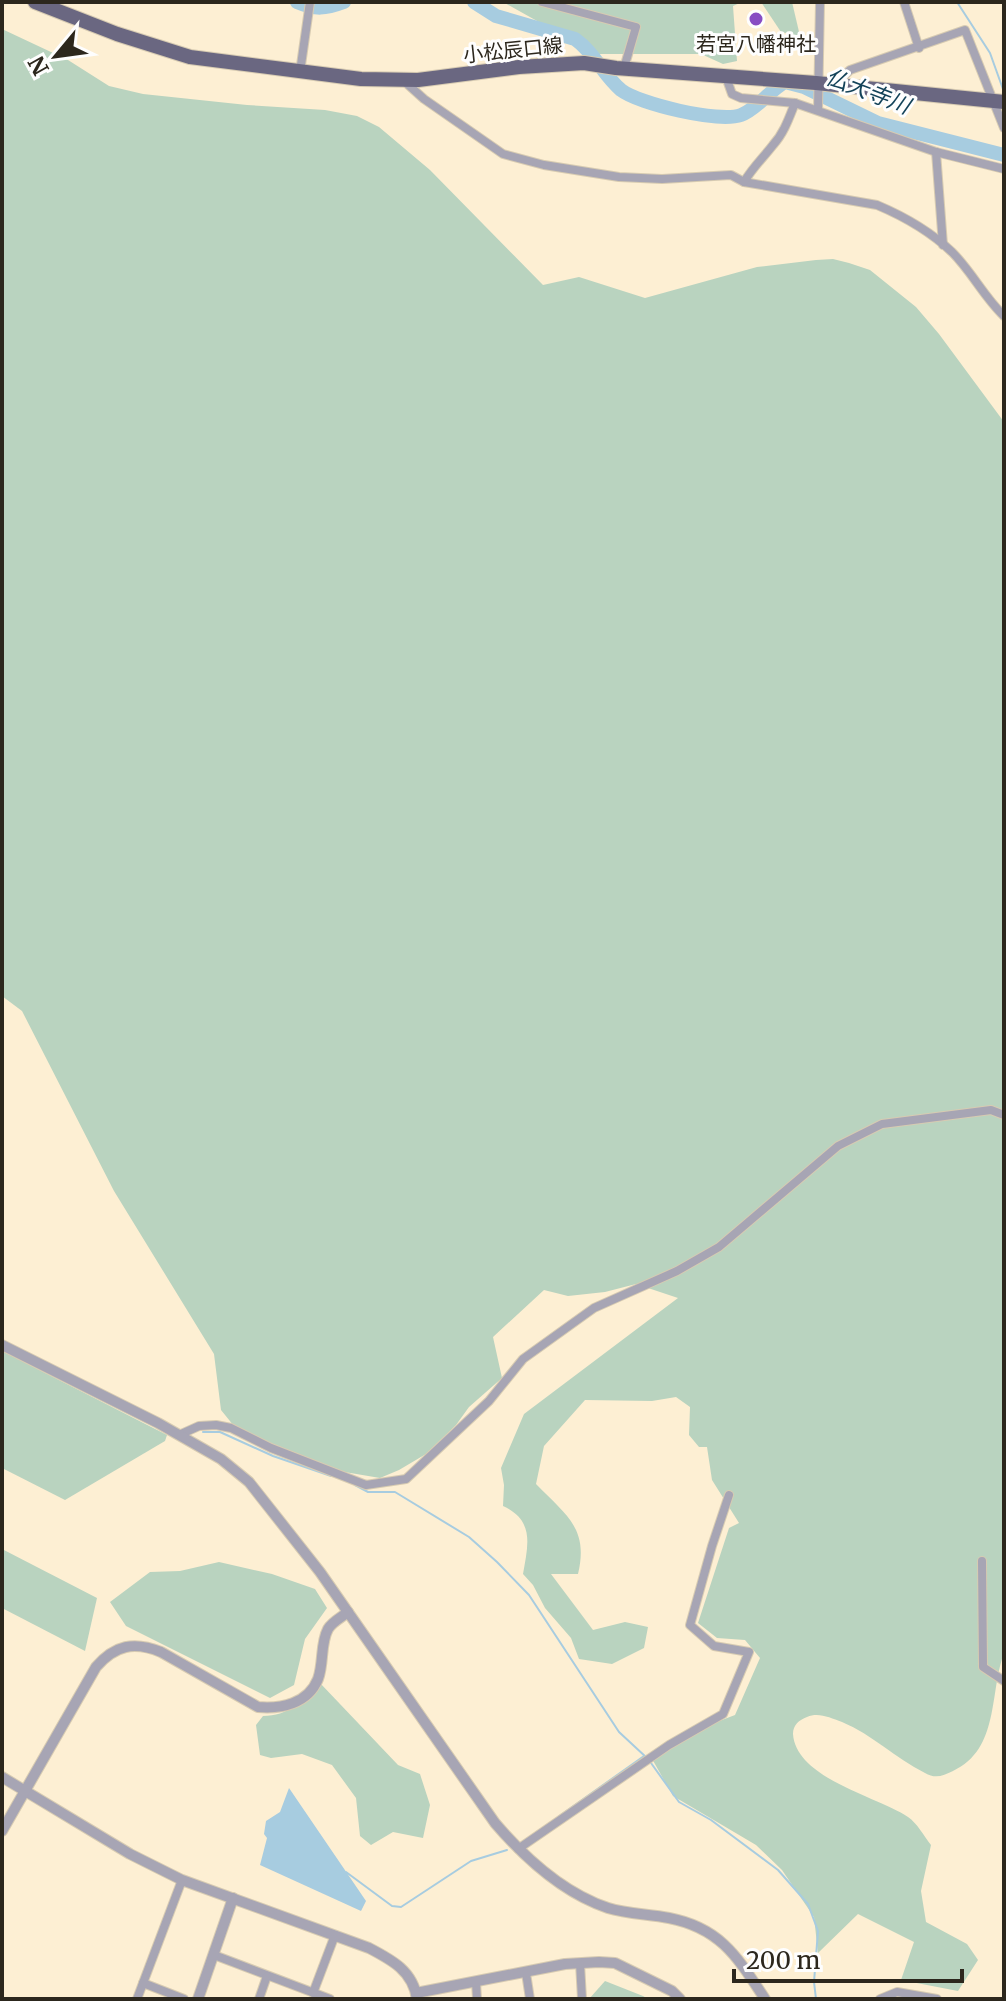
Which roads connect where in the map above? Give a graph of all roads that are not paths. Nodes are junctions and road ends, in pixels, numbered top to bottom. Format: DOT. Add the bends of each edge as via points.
graph roads {
  1 [pos="35,2"];
  2 [pos="310,2"];
  3 [pos="542,2"];
  4 [pos="820,2"];
  5 [pos="904,2"];
  6 [pos="919,48"];
  7 [pos="620,68"];
  8 [pos="300,72"];
  9 [pos="726,77"];
  10 [pos="404,81"];
  11 [pos="816,83"];
  12 [pos="834,85"];
  13 [pos="999,101"];
  14 [pos="795,103"];
  15 [pos="818,110"];
  16 [pos="1004,128"];
  17 [pos="936,152"];
  18 [pos="1004,169"];
  19 [pos="744,182"];
  20 [pos="943,245"];
  21 [pos="1004,316"];
  22 [pos="1004,1115"];
  23 [pos="2,1345"];
  24 [pos="179,1435"];
  25 [pos="729,1495"];
  26 [pos="982,1561"];
  27 [pos="348,1612"];
  28 [pos="1004,1681"];
  29 [pos="2,1777"];
  30 [pos="26,1793"];
  31 [pos="2,1831"];
  32 [pos="518,1849"];
  33 [pos="182,1880"];
  34 [pos="233,1898"];
  35 [pos="335,1935"];
  36 [pos="214,1955"];
  37 [pos="580,1963"];
  38 [pos="526,1973"];
  39 [pos="267,1976"];
  40 [pos="476,1982"];
  41 [pos="143,1983"];
  42 [pos="313,1993"];
  43 [pos="417,1996"];
  44 [pos="137,1999"];
  45 [pos="184,1999"];
  46 [pos="198,1999"];
  47 [pos="259,1999"];
  48 [pos="330,1999"];
  49 [pos="477,1999"];
  50 [pos="530,1999"];
  51 [pos="582,1999"];
  52 [pos="680,1999"];
  53 [pos="765,1999"];
  54 [pos="880,1999"];
  55 [pos="937,1999"];
  1 -- 8 [label="main road, 小松辰口線" via="190,57"];
  2 -- 8 [label="street"];
  3 -- 7 [label="street" via="636,27"];
  4 -- 11 [label="street"];
  5 -- 6 [label="street"];
  6 -- 12 [label="street" via="850,70"];
  6 -- 13 [label="street" via="965,30"];
  7 -- 9 [label="main road, 小松辰口線"];
  7 -- 10 [label="main road, 小松辰口線" via="584,63"];
  8 -- 10 [label="main road, 小松辰口線"];
  9 -- 11 [label="main road, 小松辰口線"];
  9 -- 14 [label="street" via="732,94 741,98"];
  10 -- 19 [label="street" via="503,154 619,177 731,175"];
  11 -- 12 [label="main road, 小松辰口線"];
  11 -- 15 [label="street"];
  12 -- 13 [label="main road, 小松辰口線"];
  13 -- 16 [label="street"];
  14 -- 15 [label="street"];
  14 -- 19 [label="street" via="774,145"];
  15 -- 17 [label="street"];
  17 -- 18 [label="street"];
  17 -- 20 [label="street"];
  19 -- 20 [label="street" via="877,205"];
  20 -- 21 [label="street"];
  22 -- 24 [label="street" via="991,1110 896,1121 838,1146 719,1247 594,1308 523,1359 489,1401 406,1479 366,1485 216,1425"];
  23 -- 24 [label="street"];
  24 -- 27 [label="street" via="221,1459 259,1492"];
  25 -- 32 [label="street" via="690,1625 714,1646 749,1652 723,1714"];
  26 -- 28 [label="street" via="983,1667"];
  27 -- 30 [label="street" via="329,1626 317,1681 299,1701 275,1709 258,1707 153,1649 132,1644 118,1648 96,1667"];
  27 -- 32 [label="street"];
  29 -- 30 [label="street"];
  30 -- 31 [label="street"];
  30 -- 33 [label="street"];
  32 -- 53 [label="street" via="589,1900 692,1923 714,1934 740,1960"];
  33 -- 34 [label="street"];
  33 -- 41 [label="street"];
  34 -- 35 [label="street"];
  34 -- 36 [label="street"];
  35 -- 42 [label="street"];
  35 -- 43 [label="street" via="395,1961"];
  36 -- 39 [label="street"];
  36 -- 46 [label="street"];
  37 -- 38 [label="street"];
  37 -- 51 [label="street"];
  37 -- 52 [label="street" via="615,1963"];
  38 -- 40 [label="street"];
  38 -- 50 [label="street"];
  39 -- 42 [label="street"];
  39 -- 47 [label="street"];
  40 -- 43 [label="street"];
  40 -- 49 [label="street"];
  41 -- 44 [label="street"];
  41 -- 45 [label="street"];
  42 -- 48 [label="street"];
  54 -- 55 [label="street" via="897,1992"];
}
